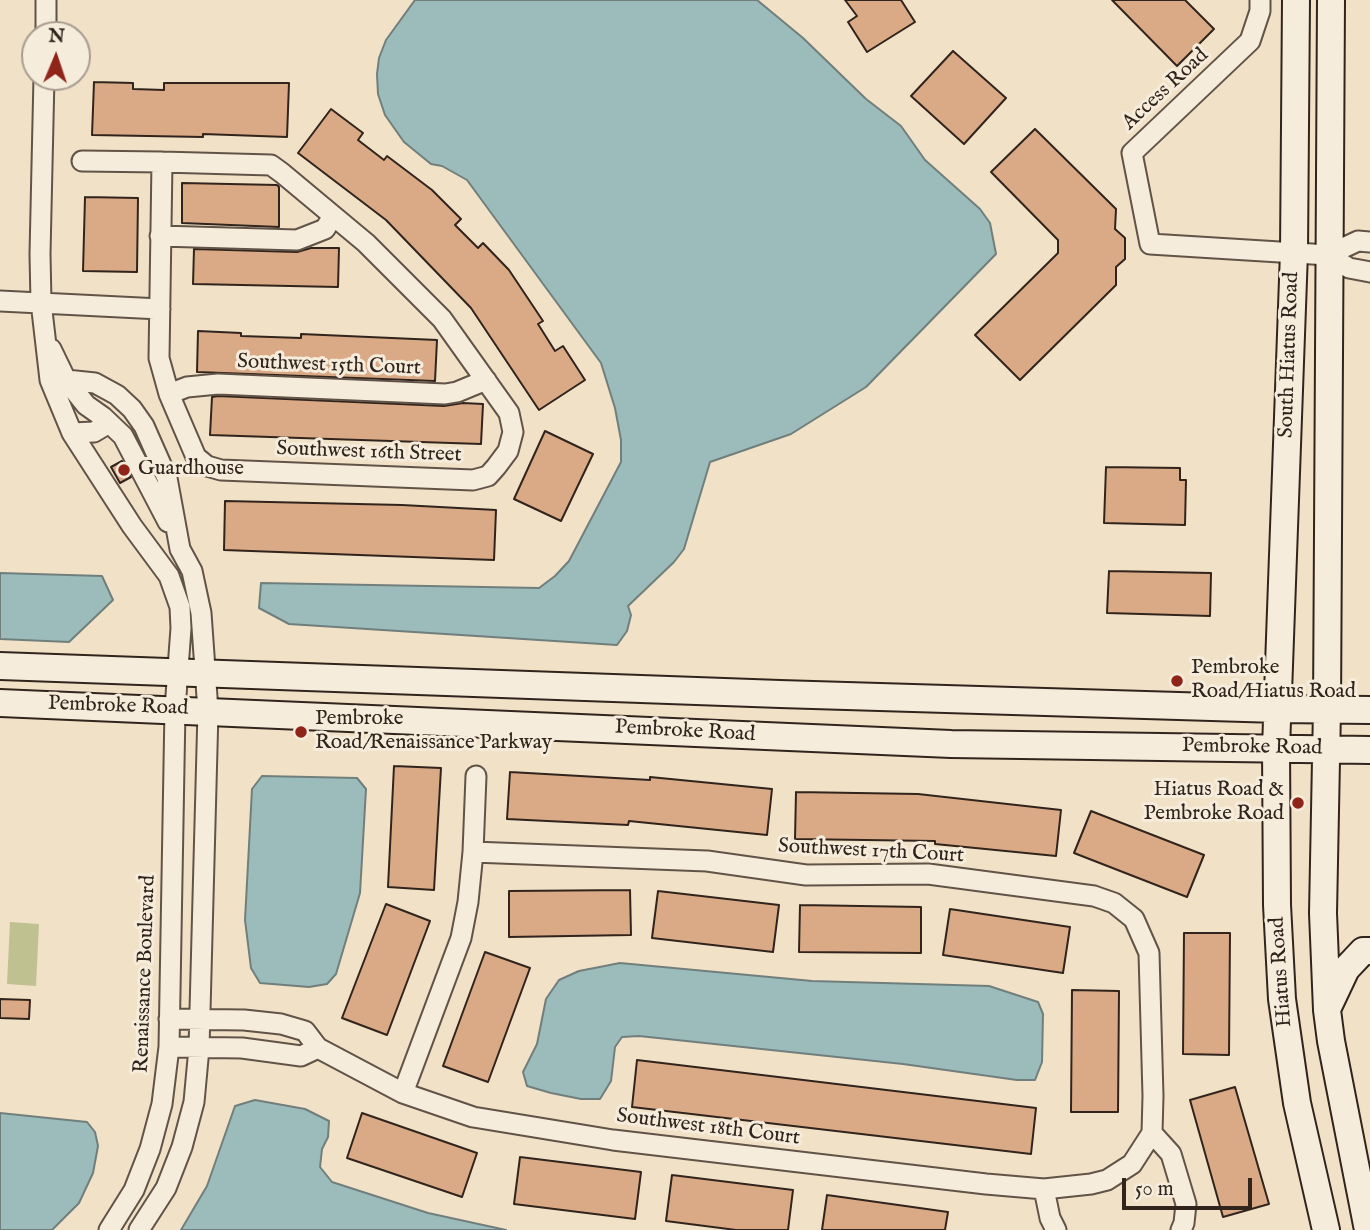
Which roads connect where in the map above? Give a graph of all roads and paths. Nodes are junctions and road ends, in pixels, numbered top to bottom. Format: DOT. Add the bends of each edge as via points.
graph roads {
  1 [pos="46,0"];
  2 [pos="1260,0"];
  3 [pos="1296,0"];
  4 [pos="1331,0"];
  5 [pos="46,21"];
  6 [pos="44,91"];
  7 [pos="82,161"];
  8 [pos="162,162"];
  9 [pos="333,216"];
  10 [pos="160,236"];
  11 [pos="1370,242"];
  12 [pos="1294,251"];
  13 [pos="1328,255"];
  14 [pos="1370,272"];
  15 [pos="0,301"];
  16 [pos="41,302"];
  17 [pos="160,309"];
  18 [pos="43,332"];
  19 [pos="66,380"];
  20 [pos="486,380"];
  21 [pos="169,394"];
  22 [pos="109,423"];
  23 [pos="72,433"];
  24 [pos="180,549"];
  25 [pos="0,666"];
  26 [pos="178,671"];
  27 [pos="205,672"];
  28 [pos="0,703"];
  29 [pos="176,709"];
  30 [pos="1278,709"];
  31 [pos="1326,709"];
  32 [pos="1370,710"];
  33 [pos="208,711"];
  34 [pos="1276,748"];
  35 [pos="1324,749"];
  36 [pos="1370,750"];
  37 [pos="476,776"];
  38 [pos="173,844"];
  39 [pos="205,845"];
  40 [pos="473,852"];
  41 [pos="1370,951"];
  42 [pos="1327,1010"];
  43 [pos="169,1019"];
  44 [pos="200,1019"];
  45 [pos="169,1047"];
  46 [pos="199,1048"];
  47 [pos="318,1048"];
  48 [pos="404,1093"];
  49 [pos="1152,1133"];
  50 [pos="1044,1189"];
  51 [pos="109,1230"];
  52 [pos="139,1230"];
  53 [pos="1056,1230"];
  54 [pos="1181,1230"];
  55 [pos="1326,1230"];
  56 [pos="1368,1230"];
  1 -- 5 [label="street"];
  2 -- 12 [label="street, Access Road" via="1250,40 1132,153 1150,244"];
  3 -- 12 [label="main road, South Hiatus Road"];
  4 -- 13 [label="main road, South Hiatus Road"];
  6 -- 16 [label="street, Renaissance Boulevard"];
  7 -- 8 [label="street"];
  8 -- 9 [label="street" via="271,165"];
  8 -- 10 [label="street"];
  9 -- 10 [label="street" via="325,229 297,240"];
  9 -- 20 [label="street" via="442,319"];
  10 -- 17 [label="street"];
  11 -- 13 [label="street" via="1358,241"];
  12 -- 13 [label="street"];
  12 -- 30 [label="main road, South Hiatus Road"];
  13 -- 14 [label="street" via="1349,268"];
  13 -- 31 [label="main road, South Hiatus Road"];
  15 -- 16 [label="street"];
  16 -- 17 [label="street"];
  16 -- 18 [label="street, Renaissance Boulevard"];
  17 -- 21 [label="street" via="159,358"];
  18 -- 19 [label="street"];
  18 -- 23 [label="street, Renaissance Boulevard" via="50,380"];
  19 -- 22 [label="street" via="86,405"];
  19 -- 24 [label="street" via="95,383 117,395 144,426 167,478"];
  20 -- 21 [label="street, Southwest 15th Court" via="445,394 218,384"];
  20 -- 21 [label="street, Southwest 16th Street" via="509,413 513,432 508,451 488,476 473,480 221,470 196,457"];
  22 -- 23 [label="street" via="94,432"];
  22 -- 24 [label="street" via="123,436"];
  23 -- 26 [label="street, Renaissance Boulevard" via="172,584 180,607"];
  24 -- 27 [label="street" via="199,598"];
  25 -- 26 [label="main road, Pembroke Road"];
  26 -- 27 [label="main road, Pembroke Road"];
  26 -- 29 [label="street, Renaissance Boulevard"];
  27 -- 30 [label="main road, Pembroke Road"];
  27 -- 33 [label="street"];
  28 -- 29 [label="main road, Pembroke Road"];
  29 -- 33 [label="main road, Pembroke Road"];
  29 -- 38 [label="street, Renaissance Boulevard"];
  30 -- 31 [label="main road, Pembroke Road"];
  30 -- 34 [label="main road, Hiatus Road"];
  31 -- 32 [label="main road, Pembroke Road"];
  31 -- 35 [label="main road, Hiatus Road"];
  33 -- 34 [label="main road, Pembroke Road" via="951,744"];
  33 -- 39 [label="street"];
  34 -- 35 [label="main road, Pembroke Road"];
  34 -- 55 [label="main road, Hiatus Road" via="1282,999 1297,1103"];
  35 -- 36 [label="main road, Pembroke Road"];
  35 -- 42 [label="main road, Hiatus Road" via="1322,913"];
  37 -- 40 [label="street"];
  38 -- 39 [label="street"];
  38 -- 43 [label="street, Renaissance Boulevard"];
  39 -- 44 [label="street"];
  40 -- 48 [label="street" via="461,938"];
  40 -- 49 [label="street, Southwest 17th Court" via="707,861 806,875 928,874 1094,896 1114,903 1134,919 1149,953"];
  41 -- 42 [label="main road" via="1363,951 1346,969"];
  42 -- 56 [label="main road, Hiatus Road"];
  43 -- 44 [label="street, Southwest 18th Court"];
  43 -- 45 [label="street, Renaissance Boulevard"];
  44 -- 46 [label="street"];
  44 -- 47 [label="street, Southwest 18th Court" via="281,1024 305,1031"];
  45 -- 46 [label="street"];
  45 -- 51 [label="street, Renaissance Boulevard" via="162,1104 150,1149 134,1190"];
  46 -- 47 [label="street" via="301,1056"];
  46 -- 52 [label="street" via="194,1102 182,1147 166,1188"];
  47 -- 48 [label="street, Southwest 18th Court"];
  48 -- 50 [label="street, Southwest 18th Court" via="473,1117 612,1140"];
  49 -- 50 [label="street, Southwest 18th Court" via="1132,1164 1107,1180"];
  49 -- 54 [label="street" via="1171,1154 1186,1204"];
  50 -- 53 [label="street"];
}
